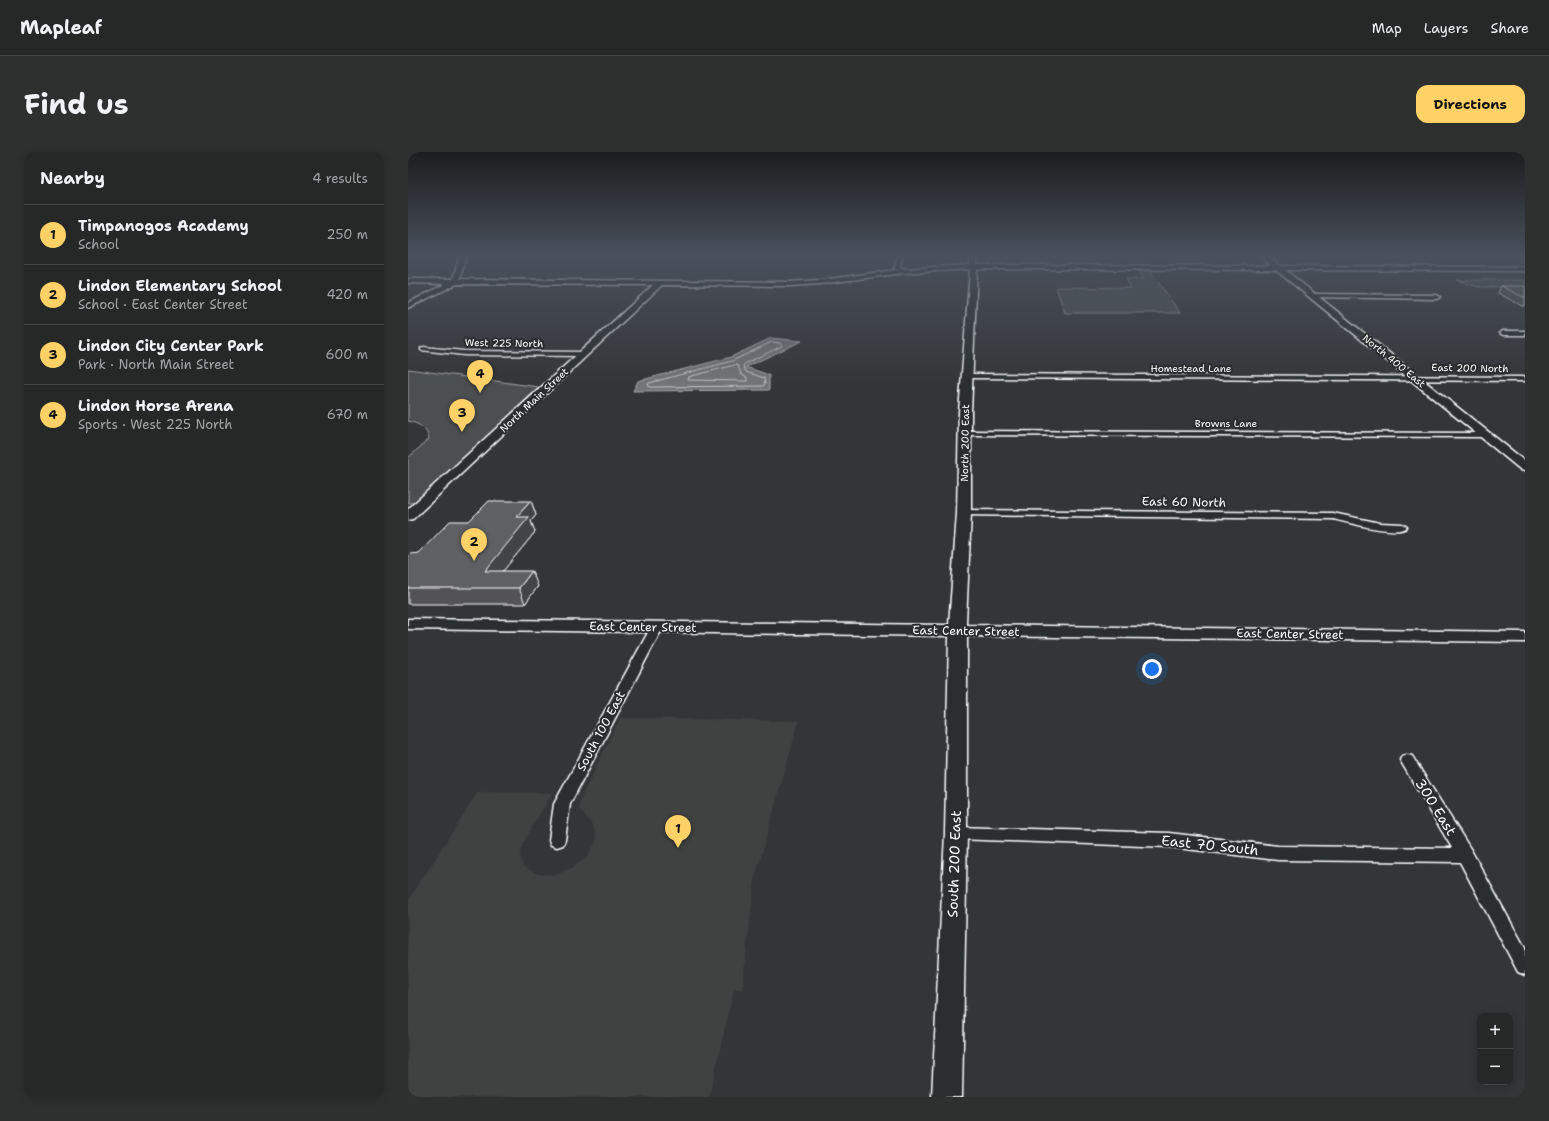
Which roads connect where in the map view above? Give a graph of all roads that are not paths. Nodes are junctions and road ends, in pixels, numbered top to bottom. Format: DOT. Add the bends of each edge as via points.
graph roads {
  1 [pos="421,299"];
  2 [pos="643,299"];
  3 [pos="971,299"];
  4 [pos="1317,299"];
  5 [pos="408,306"];
  6 [pos="1503,333"];
  7 [pos="1525,333"];
  8 [pos="423,349"];
  9 [pos="584,354"];
  10 [pos="968,376"];
  11 [pos="1415,378"];
  12 [pos="1525,379"];
  13 [pos="966,433"];
  14 [pos="1486,435"];
  15 [pos="1525,467"];
  16 [pos="964,513"];
  17 [pos="408,516"];
  18 [pos="1402,527"];
  19 [pos="408,624"];
  20 [pos="657,626"];
  21 [pos="958,631"];
  22 [pos="1525,637"];
  23 [pos="1407,760"];
  24 [pos="956,833"];
  25 [pos="556,840"];
  26 [pos="1465,855"];
  27 [pos="1525,966"];
  28 [pos="946,1097"];
  1 -- 5 [label="street"];
  2 -- 9 [label="street, North Main Street"];
  3 -- 10 [label="street, North 200 East"];
  4 -- 11 [label="street, North 400 East"];
  6 -- 7 [label="street"];
  8 -- 9 [label="street, West 225 North" via="464,353"];
  9 -- 17 [label="street, North Main Street"];
  10 -- 11 [label="street, Homestead Lane"];
  10 -- 13 [label="street, North 200 East"];
  11 -- 12 [label="street, East 200 North"];
  11 -- 14 [label="street, North 400 East"];
  13 -- 14 [label="street, Browns Lane"];
  13 -- 16 [label="street, North 200 East"];
  14 -- 15 [label="street, North 400 East"];
  16 -- 18 [label="street, East 60 North" via="1333,516 1380,526"];
  16 -- 21 [label="street, North 200 East"];
  19 -- 20 [label="street, East Center Street"];
  20 -- 21 [label="street, East Center Street"];
  20 -- 25 [label="street, South 100 East" via="562,804"];
  21 -- 22 [label="street, East Center Street"];
  21 -- 24 [label="street, South 200 East"];
  23 -- 26 [label="street, 300 East"];
  24 -- 26 [label="street, East 70 South" via="1169,840 1278,853"];
  24 -- 28 [label="street, South 200 East"];
  26 -- 27 [label="street, 300 East"];
}
